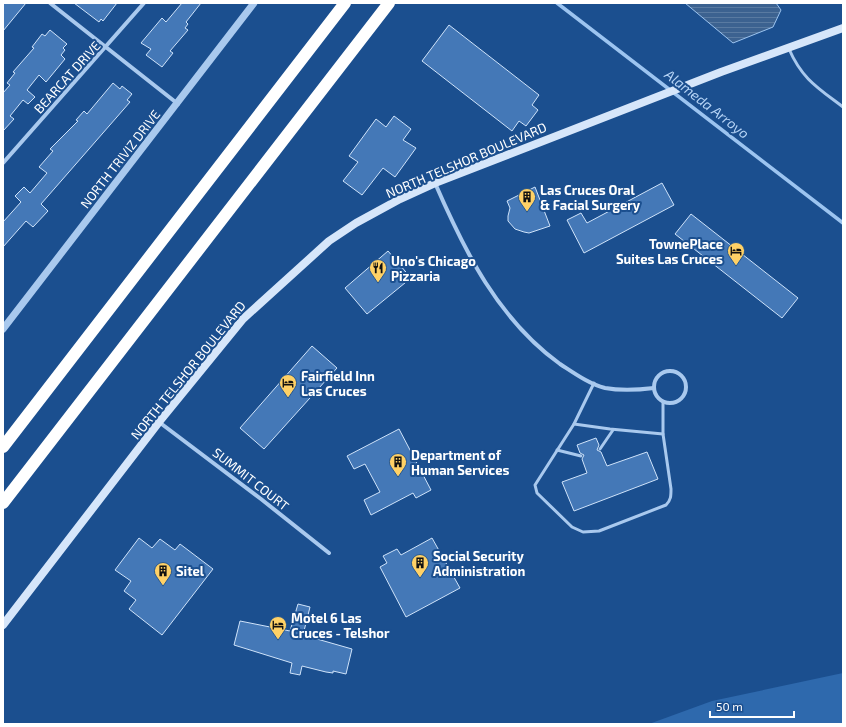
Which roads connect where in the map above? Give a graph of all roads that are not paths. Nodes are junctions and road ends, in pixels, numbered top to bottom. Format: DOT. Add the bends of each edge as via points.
graph roads {
  1 [pos="50,3"];
  2 [pos="144,3"];
  3 [pos="254,3"];
  4 [pos="345,3"];
  5 [pos="389,3"];
  6 [pos="843,28"];
  7 [pos="788,47"];
  8 [pos="106,48"];
  9 [pos="178,104"];
  10 [pos="843,107"];
  11 [pos="3,164"];
  12 [pos="435,184"];
  13 [pos="3,329"];
  14 [pos="594,383"];
  15 [pos="654,388"];
  16 [pos="663,402"];
  17 [pos="159,422"];
  18 [pos="574,424"];
  19 [pos="613,430"];
  20 [pos="663,434"];
  21 [pos="3,448"];
  22 [pos="600,448"];
  23 [pos="557,450"];
  24 [pos="581,456"];
  25 [pos="3,503"];
  26 [pos="329,553"];
  27 [pos="3,625"];
  1 -- 8 [label="street"];
  2 -- 8 [label="street, BEARCAT DRIVE"];
  3 -- 9 [label="street, NORTH TRIVIZ DRIVE"];
  4 -- 21 [label="highway"];
  5 -- 25 [label="highway"];
  6 -- 7 [label="main road, NORTH TELSHOR BOULEVARD"];
  7 -- 10 [label="lane" via="806,78"];
  7 -- 12 [label="main road, NORTH TELSHOR BOULEVARD"];
  8 -- 9 [label="street"];
  8 -- 11 [label="street, BEARCAT DRIVE"];
  9 -- 13 [label="street, NORTH TRIVIZ DRIVE"];
  12 -- 14 [label="street" via="474,265 496,299 543,351 577,376"];
  12 -- 17 [label="main road, NORTH TELSHOR BOULEVARD" via="400,199 356,223 307,259 243,319"];
  14 -- 15 [label="street" via="605,388"];
  14 -- 18 [label="lane"];
  15 -- 16 [label="street" via="656,396"];
  15 -- 16 [label="street" via="657,377 666,371 677,372 685,380 686,391 680,400"];
  16 -- 20 [label="lane"];
  17 -- 26 [label="street, SUMMIT COURT"];
  17 -- 27 [label="main road, NORTH TELSHOR BOULEVARD"];
  18 -- 19 [label="lane"];
  18 -- 23 [label="lane"];
  19 -- 20 [label="lane"];
  19 -- 22 [label="lane"];
  20 -- 23 [label="lane" via="671,489 669,502 590,532 572,527 535,490 535,485"];
  23 -- 24 [label="lane"];
}
